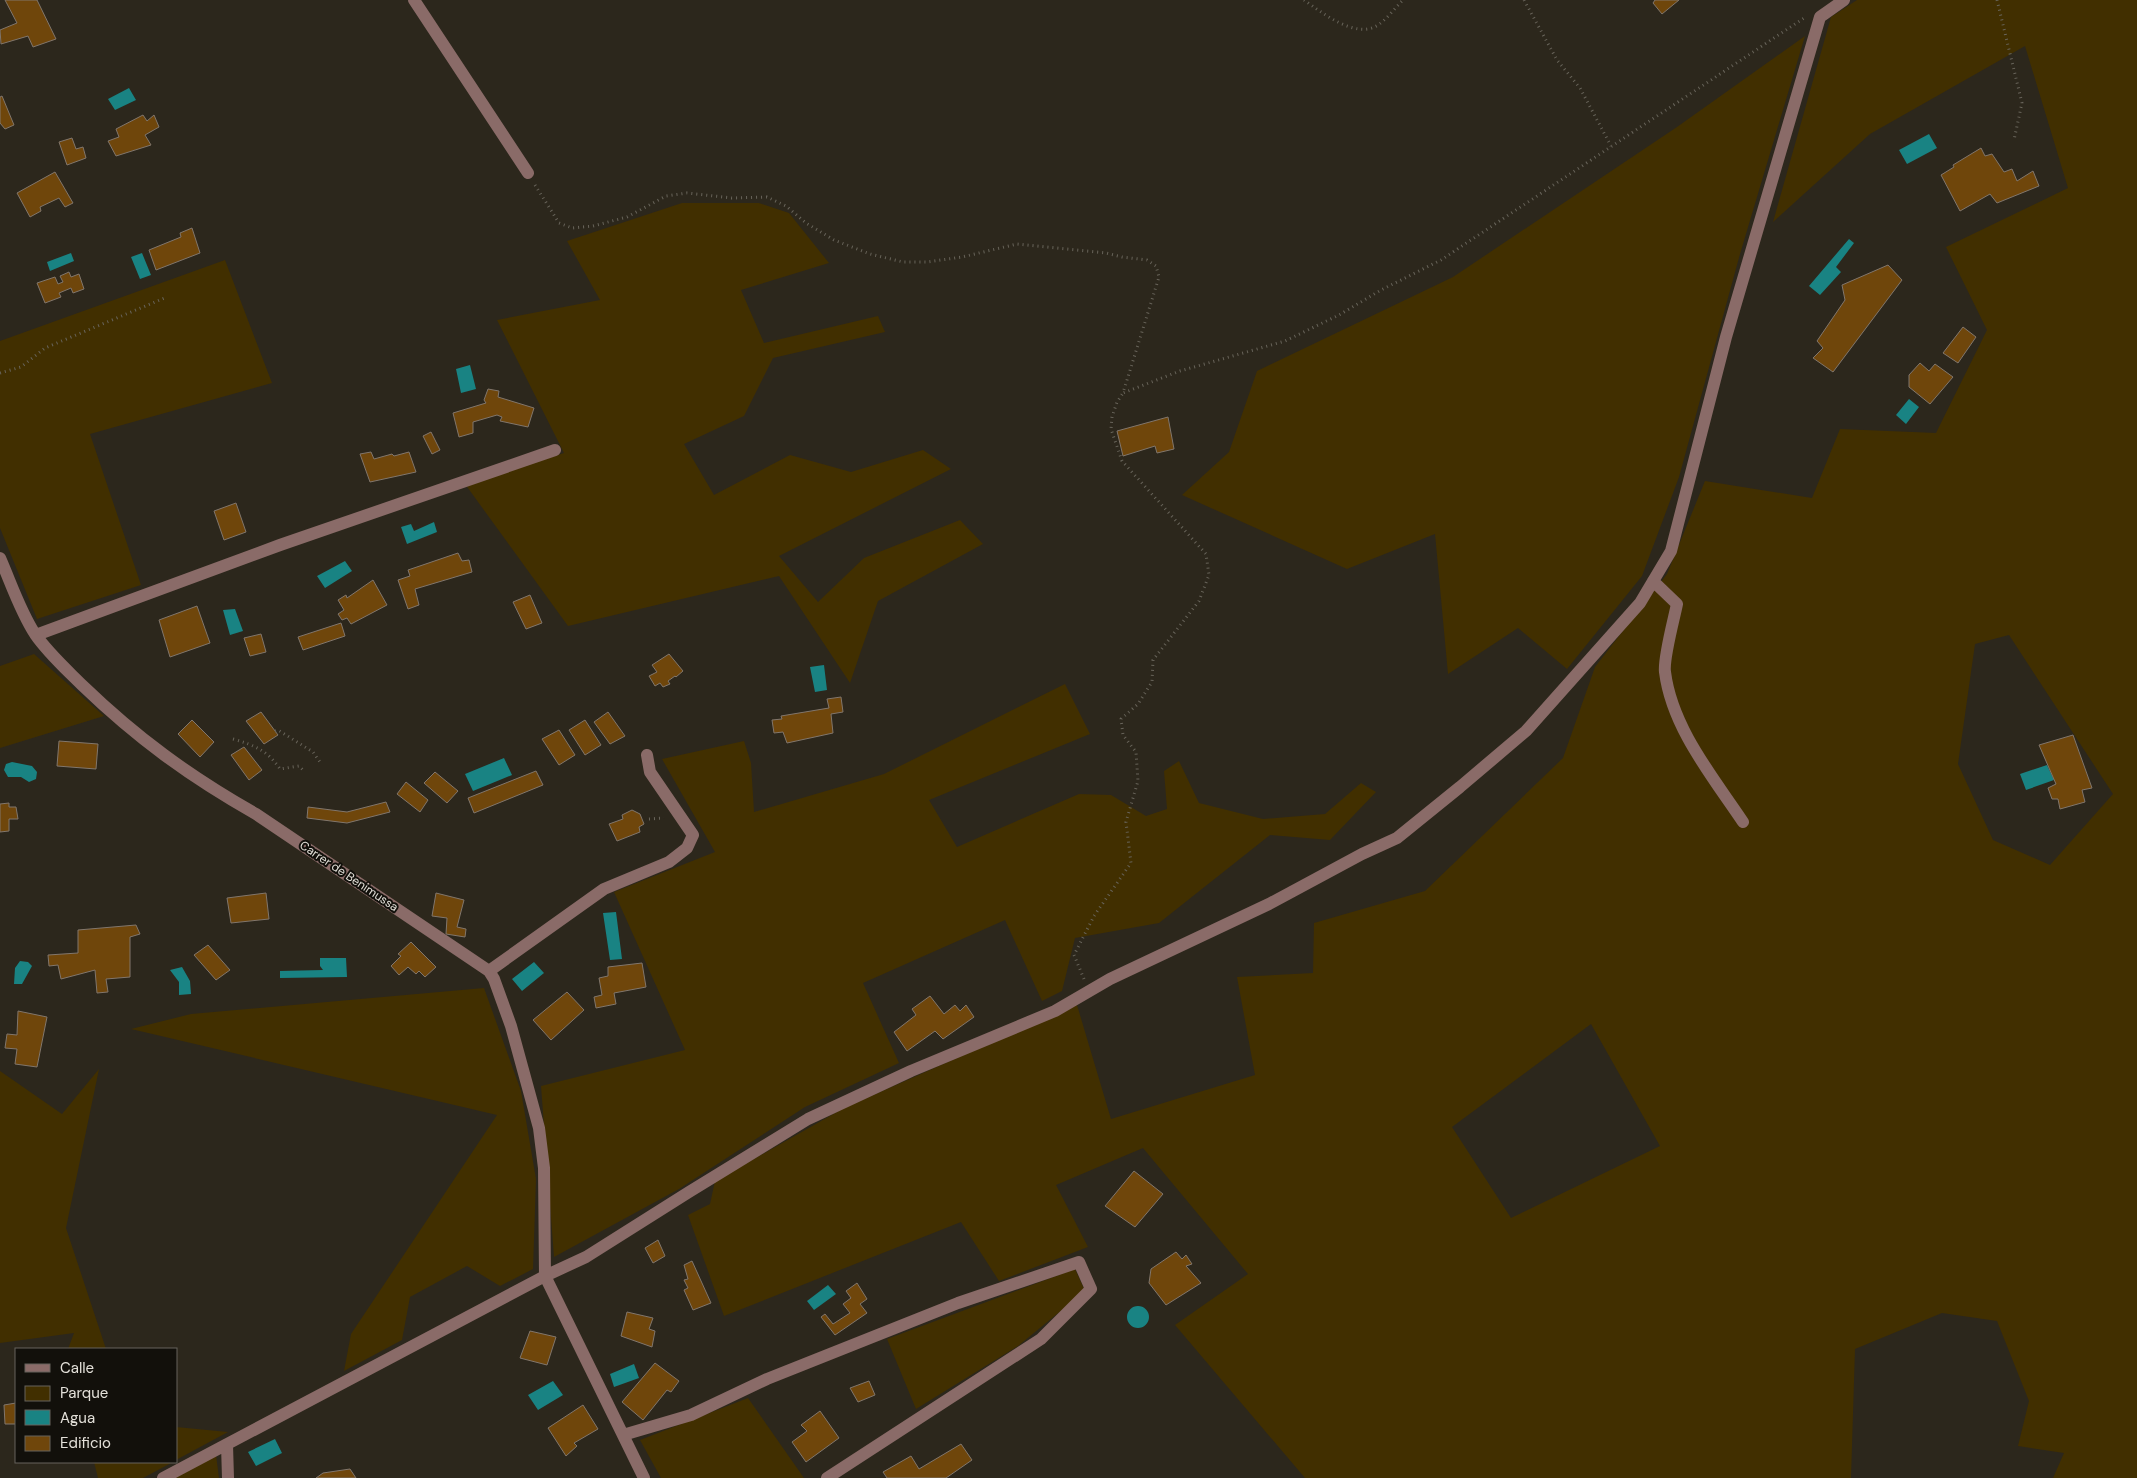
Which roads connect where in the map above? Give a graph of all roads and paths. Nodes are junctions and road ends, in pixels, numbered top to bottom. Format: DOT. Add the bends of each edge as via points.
graph roads {
  1 [pos="414,0"];
  2 [pos="1304,0"];
  3 [pos="1403,0"];
  4 [pos="1524,0"];
  5 [pos="1844,0"];
  6 [pos="1997,0"];
  7 [pos="1820,17"];
  8 [pos="2014,140"];
  9 [pos="1611,146"];
  10 [pos="528,173"];
  11 [pos="167,297"];
  12 [pos="0,373"];
  13 [pos="1123,393"];
  14 [pos="556,450"];
  15 [pos="0,558"];
  16 [pos="1653,581"];
  17 [pos="36,634"];
  18 [pos="275,731"];
  19 [pos="233,739"];
  20 [pos="647,755"];
  21 [pos="320,762"];
  22 [pos="304,771"];
  23 [pos="1743,822"];
  24 [pos="489,972"];
  25 [pos="1089,991"];
  26 [pos="545,1276"];
  27 [pos="623,1435"];
  28 [pos="228,1445"];
  29 [pos="163,1478"];
  30 [pos="228,1478"];
  31 [pos="644,1478"];
  32 [pos="827,1478"];
  1 -- 10 [label="street"];
  2 -- 3 [label="path" via="1328,17 1360,30 1377,26"];
  4 -- 9 [label="path" via="1556,60 1580,88"];
  5 -- 7 [label="street"];
  6 -- 8 [label="path" via="2022,103"];
  7 -- 9 [label="path" via="1804,18"];
  7 -- 16 [label="street" via="1726,337 1671,551"];
  9 -- 13 [label="path" via="1442,260 1339,315 1285,341 1180,371"];
  10 -- 13 [label="path" via="559,223 572,228 627,217 666,196 687,193 732,198 767,197 786,206 834,240 903,262 962,257 1017,244 1147,260 1156,266 1159,277"];
  11 -- 12 [label="path" via="45,348 21,367"];
  13 -- 25 [label="path" via="1117,402 1111,429 1122,461 1206,554 1210,575 1200,601 1153,660 1152,682 1138,704 1121,719 1123,735 1136,752 1138,781 1126,822 1131,863 1094,916 1074,955"];
  14 -- 17 [label="street" via="280,544"];
  15 -- 17 [label="street, Carrer de Benimussa" via="25,617"];
  16 -- 23 [label="street" via="1677,604 1664,671 1674,706 1693,747"];
  16 -- 25 [label="street" via="1640,603 1526,731 1397,838"];
  17 -- 24 [label="street, Carrer de Benimussa" via="54,658 116,717 174,764 256,814"];
  18 -- 21 [label="path" via="313,752"];
  19 -- 22 [label="path" via="255,746 272,758 280,769 299,766"];
  20 -- 24 [label="street" via="650,772 693,835 687,848 669,862 604,889"];
  24 -- 26 [label="street" via="511,1026 539,1128 544,1168"];
  25 -- 26 [label="street" via="1055,1011 911,1071 808,1119 586,1257"];
  26 -- 27 [label="street"];
  26 -- 28 [label="street"];
  27 -- 31 [label="street"];
  27 -- 32 [label="street" via="691,1415 767,1379 958,1303 1079,1262 1091,1289 1041,1339"];
  28 -- 29 [label="street"];
  28 -- 30 [label="street"];
}
